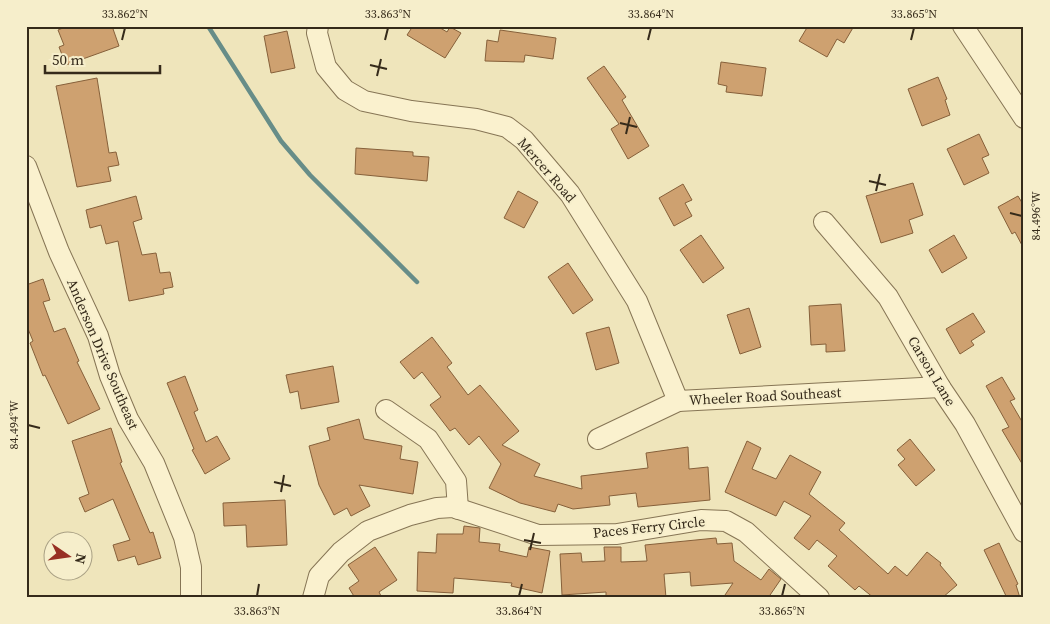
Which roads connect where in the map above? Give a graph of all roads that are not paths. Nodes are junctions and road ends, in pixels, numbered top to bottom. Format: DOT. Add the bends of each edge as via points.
graph roads {
  1 [pos="318,26"];
  2 [pos="962,26"];
  3 [pos="1024,118"];
  4 [pos="26,166"];
  5 [pos="824,222"];
  6 [pos="940,387"];
  7 [pos="678,401"];
  8 [pos="386,410"];
  9 [pos="598,439"];
  10 [pos="458,509"];
  11 [pos="1024,532"];
  12 [pos="191,598"];
  13 [pos="313,598"];
  14 [pos="819,598"];
  1 -- 7 [label="street, Mercer Road" via="326,67 345,90 364,101 476,119 507,127 524,140 570,194 637,301"];
  2 -- 3 [label="street"];
  4 -- 12 [label="street, Anderson Drive Southeast" via="59,252 98,336 110,376 128,418 154,463 184,537 191,567"];
  5 -- 6 [label="street, Carson Lane" via="888,297"];
  6 -- 7 [label="street, Wheeler Road Southeast"];
  6 -- 11 [label="street, Carson Lane" via="965,424"];
  7 -- 9 [label="street, Wheeler Road Southeast"];
  8 -- 10 [label="street" via="428,439 456,481"];
  10 -- 13 [label="street, Paces Ferry Circle" via="437,508 368,531 341,552 319,576"];
  10 -- 14 [label="street, Paces Ferry Circle" via="538,535 617,534 700,520 726,522 746,532"];
}
